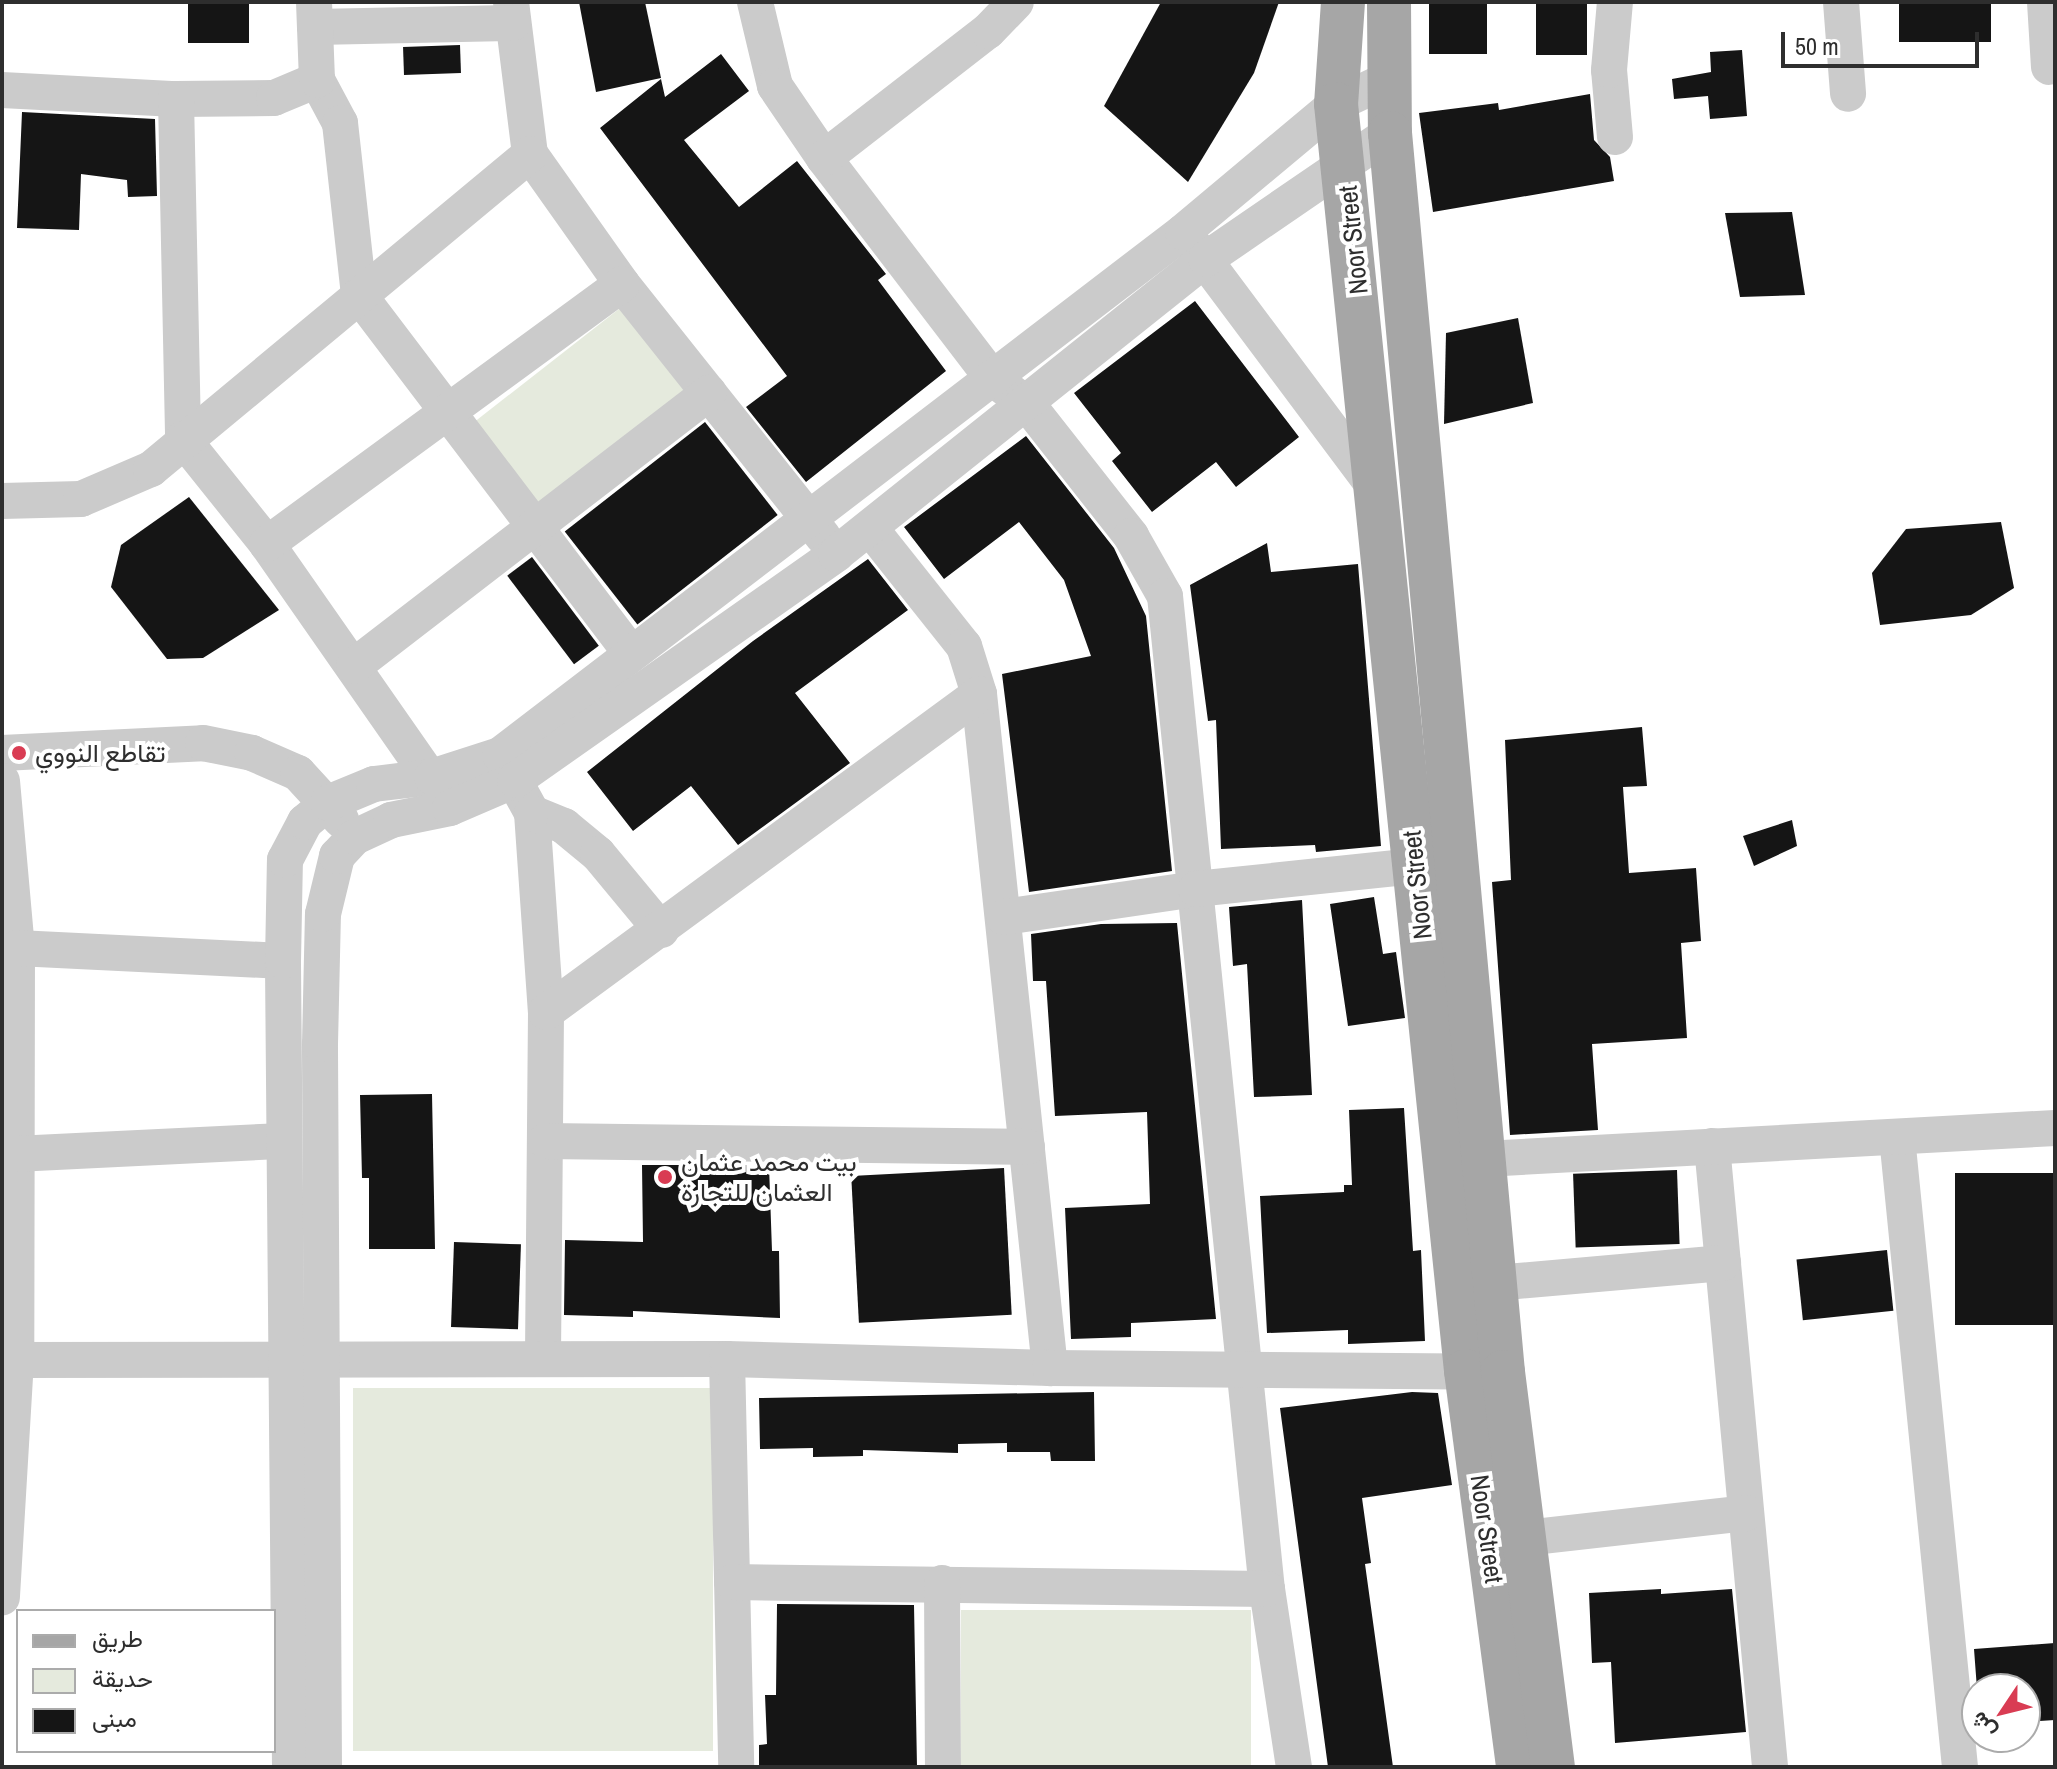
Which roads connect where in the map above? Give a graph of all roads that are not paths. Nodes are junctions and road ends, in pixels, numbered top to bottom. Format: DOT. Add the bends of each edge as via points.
graph roads {
  1 [pos="755,2"];
  2 [pos="1016,2"];
  3 [pos="1343,2"];
  4 [pos="1389,2"];
  5 [pos="1615,2"];
  6 [pos="1841,2"];
  7 [pos="2045,2"];
  8 [pos="512,13"];
  9 [pos="315,14"];
  10 [pos="983,16"];
  11 [pos="2049,67"];
  12 [pos="1389,79"];
  13 [pos="317,80"];
  14 [pos="2,90"];
  15 [pos="1848,94"];
  16 [pos="176,99"];
  17 [pos="1336,104"];
  18 [pos="1390,133"];
  19 [pos="1615,137"];
  20 [pos="530,154"];
  21 [pos="824,158"];
  22 [pos="1345,162"];
  23 [pos="1195,246"];
  24 [pos="622,284"];
  25 [pos="359,295"];
  26 [pos="992,378"];
  27 [pos="709,393"];
  28 [pos="1028,405"];
  29 [pos="446,410"];
  30 [pos="183,439"];
  31 [pos="1377,490"];
  32 [pos="2,501"];
  33 [pos="809,518"];
  34 [pos="870,528"];
  35 [pos="537,530"];
  36 [pos="267,544"];
  37 [pos="836,554"];
  38 [pos="631,653"];
  39 [pos="354,666"];
  40 [pos="979,694"];
  41 [pos="2,753"];
  42 [pos="508,767"];
  43 [pos="432,777"];
  44 [pos="2,781"];
  45 [pos="328,803"];
  46 [pos="450,808"];
  47 [pos="532,813"];
  48 [pos="355,837"];
  49 [pos="1415,866"];
  50 [pos="1196,889"];
  51 [pos="1004,917"];
  52 [pos="661,930"];
  53 [pos="17,948"];
  54 [pos="283,961"];
  55 [pos="546,1012"];
  56 [pos="9,1114"];
  57 [pos="2055,1128"];
  58 [pos="1897,1137"];
  59 [pos="284,1141"];
  60 [pos="546,1141"];
  61 [pos="1712,1146"];
  62 [pos="1027,1147"];
  63 [pos="15,1154"];
  64 [pos="1484,1159"];
  65 [pos="1723,1263"];
  66 [pos="1495,1283"];
  67 [pos="543,1359"];
  68 [pos="727,1359"];
  69 [pos="9,1360"];
  70 [pos="307,1360"];
  71 [pos="1050,1368"];
  72 [pos="1246,1371"];
  73 [pos="1485,1371"];
  74 [pos="1746,1513"];
  75 [pos="1524,1538"];
  76 [pos="732,1582"];
  77 [pos="942,1583"];
  78 [pos="1267,1589"];
  79 [pos="2,1598"];
  80 [pos="290,1767"];
  81 [pos="324,1767"];
  82 [pos="736,1767"];
  83 [pos="943,1767"];
  84 [pos="1294,1767"];
  85 [pos="1518,1767"];
  86 [pos="1553,1767"];
  87 [pos="1770,1767"];
  88 [pos="1960,1767"];
  1 -- 21 [label="street" via="775,86"];
  2 -- 10 [label="street"];
  3 -- 17 [label="main road, Noor Street"];
  4 -- 12 [label="main road, Noor Street"];
  5 -- 19 [label="street" via="1609,70"];
  6 -- 15 [label="street"];
  7 -- 11 [label="street"];
  8 -- 9 [label="street"];
  8 -- 20 [label="street"];
  9 -- 13 [label="street"];
  10 -- 21 [label="street"];
  12 -- 17 [label="street"];
  12 -- 18 [label="main road, Noor Street"];
  13 -- 16 [label="street" via="274,98"];
  13 -- 25 [label="street" via="340,123"];
  14 -- 16 [label="street"];
  16 -- 30 [label="street"];
  17 -- 22 [label="main road, Noor Street"];
  17 -- 23 [label="street"];
  18 -- 22 [label="street"];
  18 -- 64 [label="main road, Noor Street"];
  20 -- 24 [label="street"];
  20 -- 25 [label="street"];
  21 -- 26 [label="street"];
  22 -- 23 [label="street"];
  22 -- 31 [label="main road, Noor Street"];
  23 -- 26 [label="street"];
  23 -- 28 [label="street"];
  23 -- 31 [label="street"];
  24 -- 27 [label="street"];
  24 -- 29 [label="street"];
  25 -- 29 [label="street"];
  25 -- 30 [label="street"];
  26 -- 28 [label="street"];
  26 -- 33 [label="street"];
  27 -- 33 [label="street"];
  27 -- 35 [label="street"];
  28 -- 34 [label="street"];
  28 -- 50 [label="street" via="1131,536 1165,596"];
  29 -- 35 [label="street"];
  29 -- 36 [label="street"];
  30 -- 32 [label="street" via="151,469 81,499"];
  30 -- 36 [label="street"];
  31 -- 49 [label="main road, Noor Street"];
  33 -- 37 [label="street"];
  33 -- 38 [label="street"];
  34 -- 37 [label="street"];
  34 -- 40 [label="street" via="964,646"];
  35 -- 38 [label="street"];
  35 -- 39 [label="street"];
  36 -- 39 [label="street"];
  37 -- 42 [label="street"];
  38 -- 42 [label="street"];
  39 -- 43 [label="street"];
  40 -- 51 [label="street"];
  40 -- 52 [label="street"];
  41 -- 45 [label="street" via="203,743 252,753 298,773"];
  42 -- 43 [label="street"];
  42 -- 46 [label="street"];
  42 -- 47 [label="street"];
  43 -- 45 [label="street" via="374,784"];
  43 -- 46 [label="street"];
  44 -- 53 [label="street"];
  45 -- 48 [label="street"];
  45 -- 54 [label="street" via="305,822 285,860"];
  46 -- 48 [label="street" via="391,820"];
  47 -- 52 [label="street" via="564,826 598,854"];
  47 -- 55 [label="street"];
  48 -- 70 [label="street" via="337,856 323,914"];
  49 -- 50 [label="street"];
  49 -- 73 [label="main road, Noor Street"];
  50 -- 51 [label="street"];
  50 -- 72 [label="street"];
  51 -- 62 [label="street"];
  52 -- 55 [label="street"];
  53 -- 54 [label="street"];
  53 -- 56 [label="street"];
  54 -- 59 [label="street"];
  55 -- 60 [label="street"];
  56 -- 63 [label="street"];
  57 -- 58 [label="street"];
  58 -- 61 [label="street"];
  58 -- 88 [label="street"];
  59 -- 63 [label="street"];
  59 -- 70 [label="street"];
  60 -- 62 [label="street"];
  60 -- 67 [label="street"];
  61 -- 64 [label="street"];
  61 -- 65 [label="street"];
  62 -- 71 [label="street"];
  63 -- 69 [label="street"];
  64 -- 66 [label="main road, Noor Street"];
  65 -- 66 [label="street"];
  65 -- 74 [label="street"];
  66 -- 73 [label="main road, Noor Street"];
  67 -- 68 [label="street"];
  67 -- 70 [label="street"];
  68 -- 71 [label="street"];
  68 -- 76 [label="street"];
  69 -- 70 [label="street"];
  69 -- 79 [label="street"];
  70 -- 80 [label="street"];
  70 -- 81 [label="street"];
  71 -- 72 [label="street"];
  72 -- 73 [label="street"];
  72 -- 78 [label="street"];
  73 -- 75 [label="main road, Noor Street"];
  73 -- 85 [label="main road, Noor Street"];
  74 -- 75 [label="street"];
  74 -- 87 [label="street"];
  75 -- 86 [label="main road, Noor Street"];
  76 -- 77 [label="street"];
  76 -- 82 [label="street"];
  77 -- 78 [label="street"];
  77 -- 83 [label="street"];
  78 -- 84 [label="street"];
}
